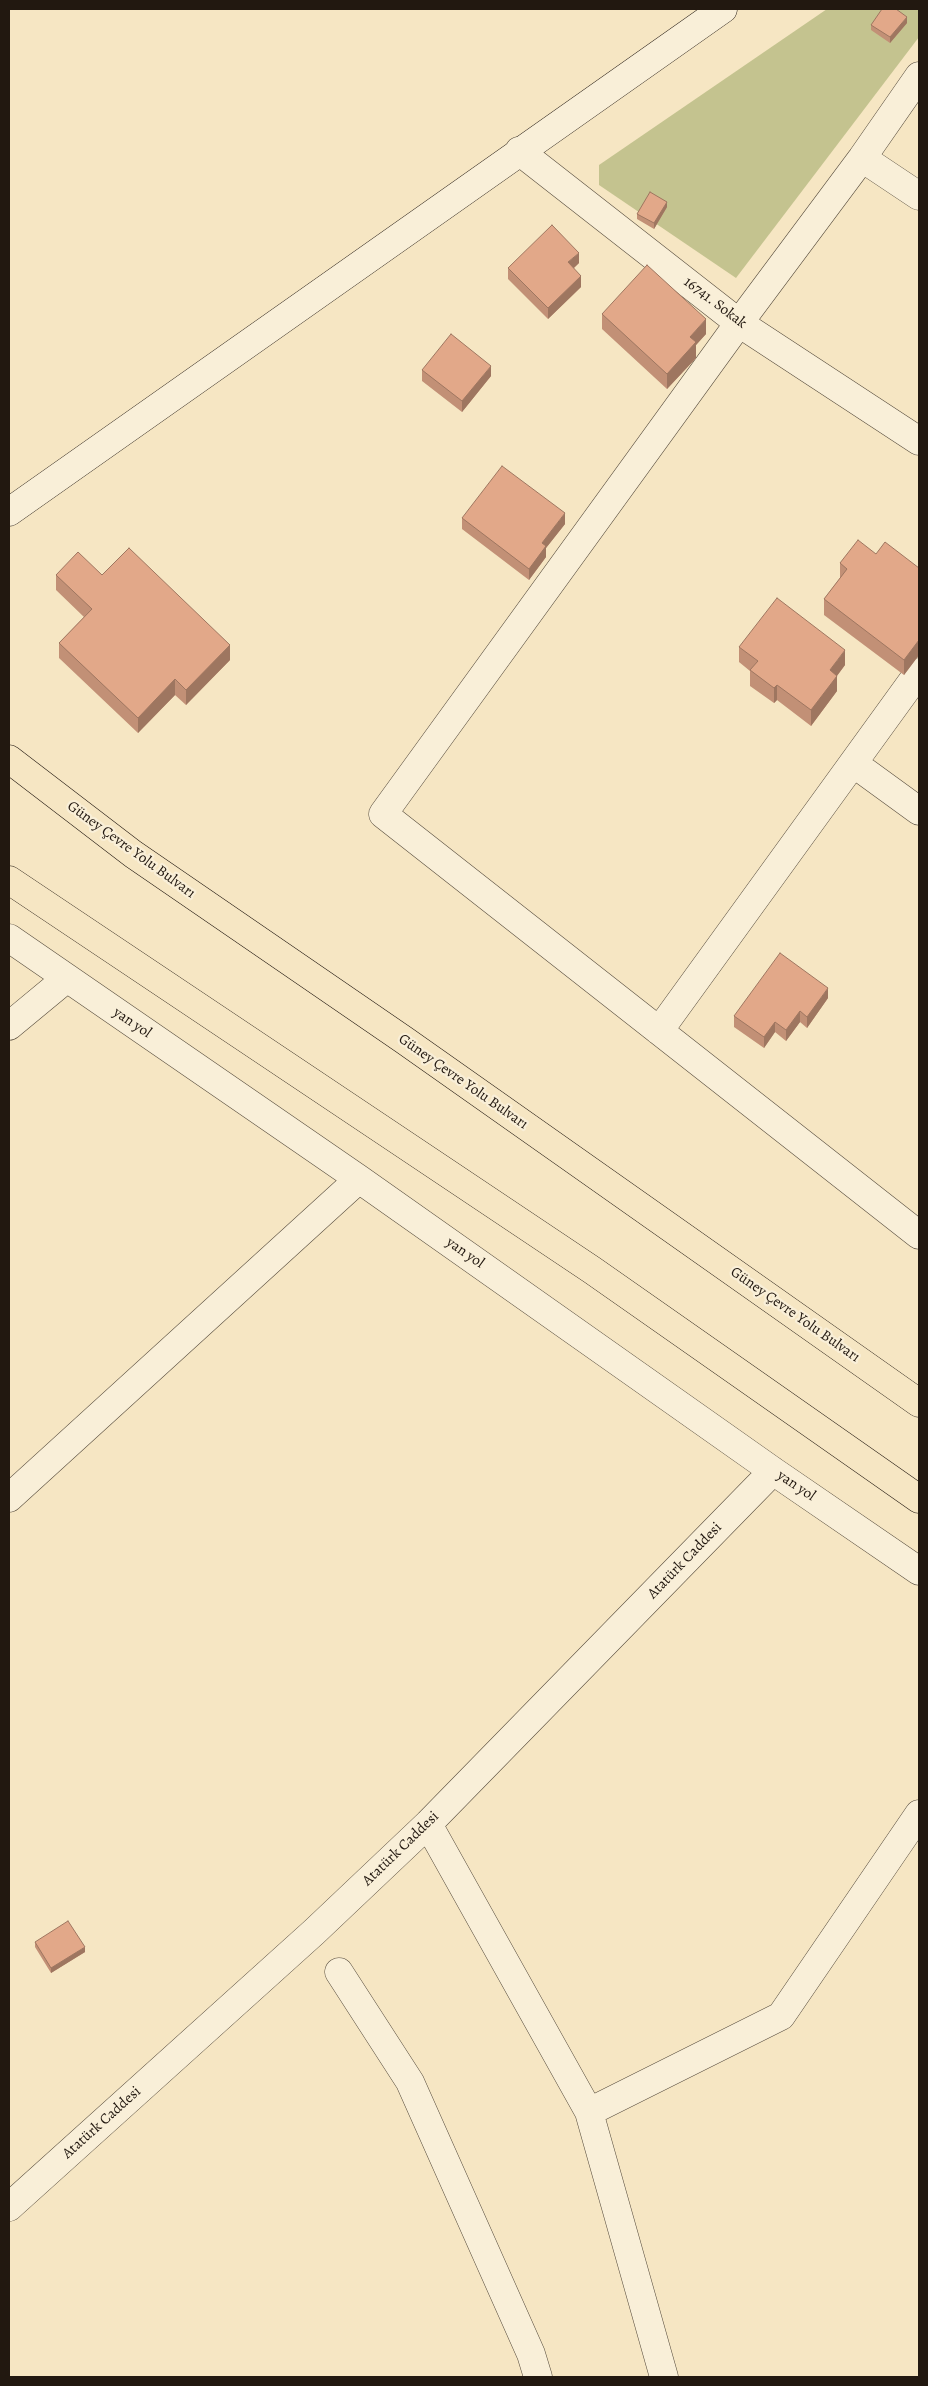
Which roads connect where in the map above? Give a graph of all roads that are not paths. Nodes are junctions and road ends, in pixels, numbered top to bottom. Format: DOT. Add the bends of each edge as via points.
graph roads {
  1 [pos="724,9"];
  2 [pos="919,76"];
  3 [pos="519,151"];
  4 [pos="862,158"];
  5 [pos="919,196"];
  6 [pos="740,323"];
  7 [pos="919,441"];
  8 [pos="9,512"];
  9 [pos="919,672"];
  10 [pos="9,759"];
  11 [pos="852,763"];
  12 [pos="919,811"];
  13 [pos="9,880"];
  14 [pos="9,938"];
  15 [pos="67,978"];
  16 [pos="9,1026"];
  17 [pos="659,1031"];
  18 [pos="359,1178"];
  19 [pos="919,1235"];
  20 [pos="919,1402"];
  21 [pos="773,1471"];
  22 [pos="9,1498"];
  23 [pos="919,1499"];
  24 [pos="919,1571"];
  25 [pos="919,1814"];
  26 [pos="428,1824"];
  27 [pos="339,1972"];
  28 [pos="589,2112"];
  29 [pos="9,2207"];
  30 [pos="538,2377"];
  31 [pos="664,2377"];
  1 -- 3 [label="street"];
  2 -- 4 [label="street"];
  3 -- 6 [label="street, 16741. Sokak"];
  3 -- 8 [label="street"];
  4 -- 5 [label="street"];
  4 -- 6 [label="street"];
  6 -- 7 [label="street, 16741. Sokak"];
  6 -- 17 [label="street" via="383,814"];
  9 -- 11 [label="street"];
  10 -- 20 [label="highway, Güney Çevre Yolu Bulvarı" via="133,854"];
  11 -- 12 [label="street"];
  11 -- 17 [label="street"];
  13 -- 23 [label="highway" via="592,1270"];
  14 -- 15 [label="street, yan yol"];
  15 -- 16 [label="street"];
  15 -- 18 [label="street, yan yol"];
  17 -- 19 [label="street"];
  18 -- 21 [label="street, yan yol"];
  18 -- 22 [label="street"];
  21 -- 24 [label="street, yan yol"];
  21 -- 26 [label="street, Atatürk Caddesi"];
  25 -- 28 [label="street" via="781,2016"];
  26 -- 28 [label="street"];
  26 -- 29 [label="street, Atatürk Caddesi" via="314,1932"];
  27 -- 30 [label="street" via="410,2082 531,2354"];
  28 -- 31 [label="street"];
}
